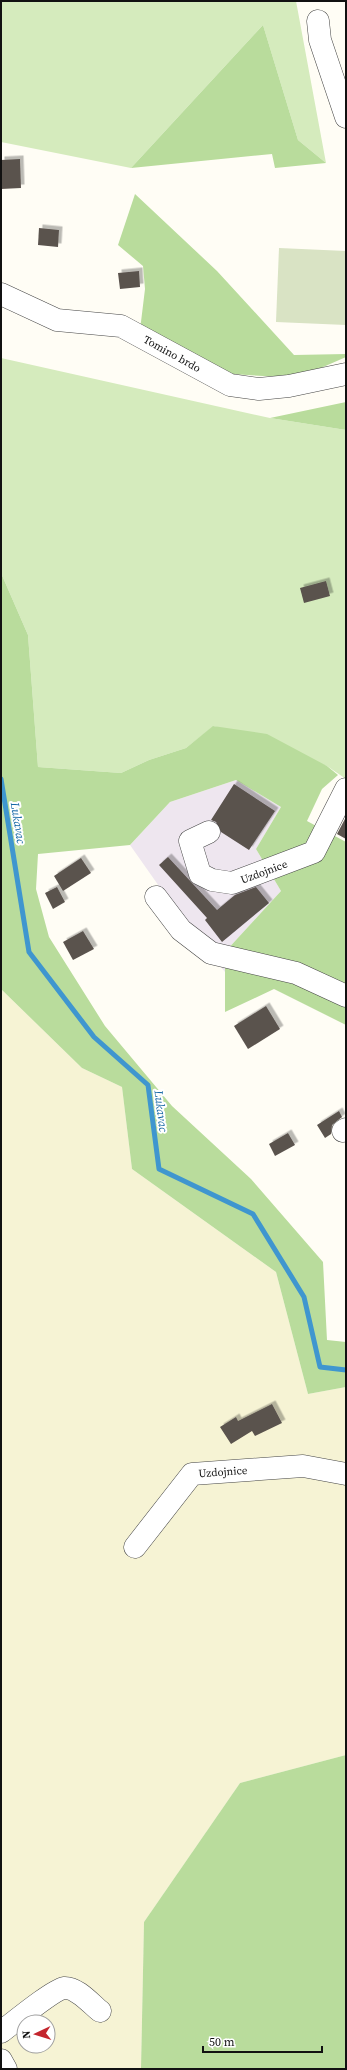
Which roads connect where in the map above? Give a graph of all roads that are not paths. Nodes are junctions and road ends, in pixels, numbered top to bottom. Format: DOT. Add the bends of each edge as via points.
graph roads {
  1 [pos="318,21"];
  2 [pos="346,117"];
  3 [pos="1,294"];
  4 [pos="346,374"];
  5 [pos="346,789"];
  6 [pos="209,832"];
  7 [pos="156,897"];
  8 [pos="346,996"];
  9 [pos="346,1474"];
  10 [pos="135,1547"];
  11 [pos="100,2011"];
  12 [pos="1,2032"];
  13 [pos="1,2060"];
  14 [pos="6,2069"];
  1 -- 2 [label="street" via="320,40"];
  3 -- 4 [label="street, Tomino brdo" via="57,320 121,326 230,385 266,388 289,386"];
  5 -- 6 [label="street, Uzdojnice" via="314,852 232,883 212,880 200,874 190,841"];
  7 -- 8 [label="street" via="181,930 211,953 296,972"];
  9 -- 10 [label="street, Uzdojnice" via="303,1466 192,1474"];
  11 -- 12 [label="street" via="75,1991 64,1988"];
  13 -- 14 [label="street"];
}
